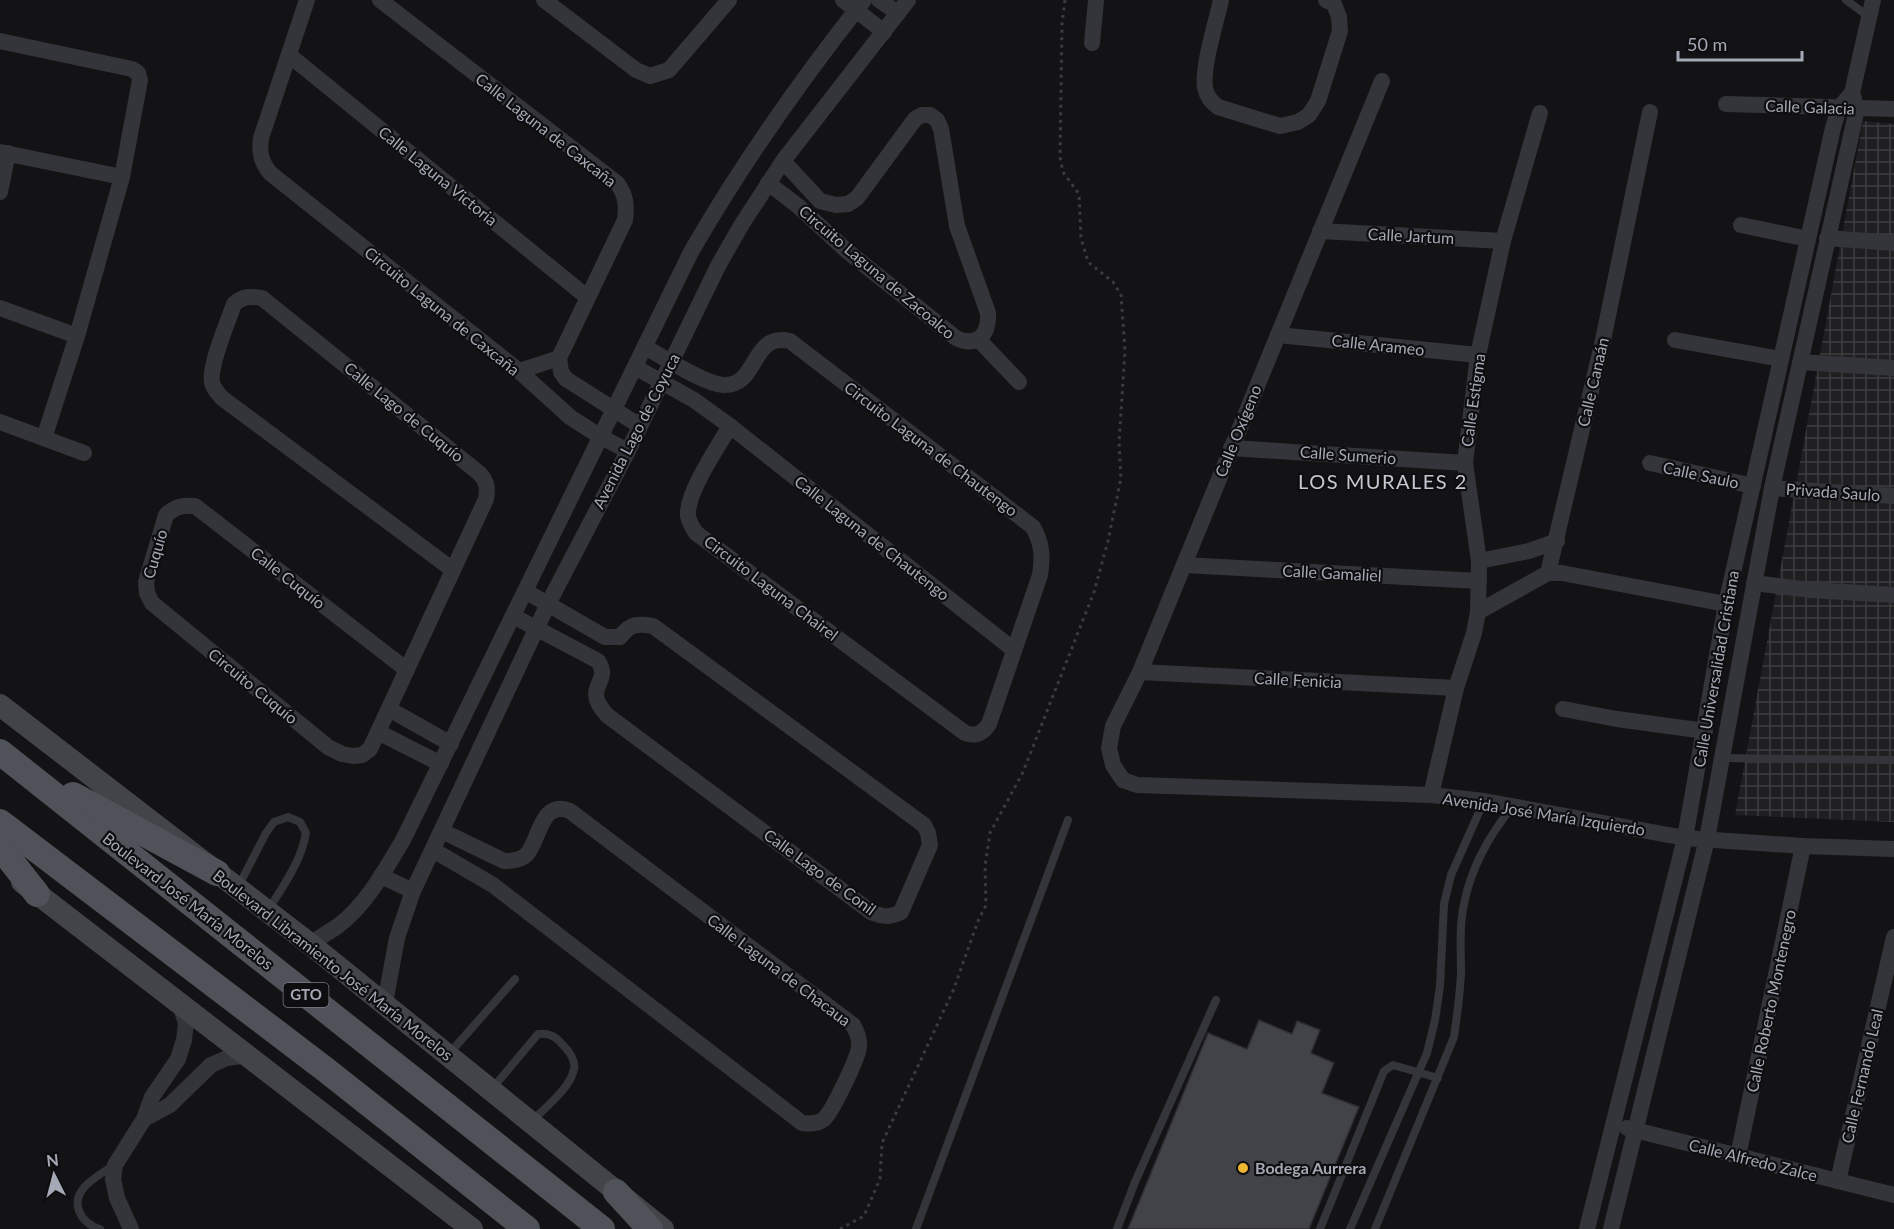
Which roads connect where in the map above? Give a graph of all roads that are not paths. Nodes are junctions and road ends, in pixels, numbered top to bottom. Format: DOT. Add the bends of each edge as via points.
graph roads {
  1 [pos="307,0"];
  2 [pos="380,0"];
  3 [pos="544,0"];
  4 [pos="879,0"];
  5 [pos="1096,0"];
  6 [pos="1221,0"];
  7 [pos="1326,0"];
  8 [pos="1846,0"];
  9 [pos="722,2"];
  10 [pos="854,3"];
  11 [pos="903,6"];
  12 [pos="1870,8"];
  13 [pos="884,32"];
  14 [pos="0,41"];
  15 [pos="1092,43"];
  16 [pos="289,55"];
  17 [pos="1382,81"];
  18 [pos="1855,101"];
  19 [pos="1726,104"];
  20 [pos="1839,108"];
  21 [pos="1894,109"];
  22 [pos="1650,112"];
  23 [pos="1540,113"];
  24 [pos="4,152"];
  25 [pos="783,161"];
  26 [pos="122,177"];
  27 [pos="768,183"];
  28 [pos="0,192"];
  29 [pos="1741,225"];
  30 [pos="1320,231"];
  31 [pos="1827,238"];
  32 [pos="1808,239"];
  33 [pos="1503,242"];
  34 [pos="1894,243"];
  35 [pos="587,297"];
  36 [pos="0,308"];
  37 [pos="1278,335"];
  38 [pos="77,336"];
  39 [pos="978,339"];
  40 [pos="1675,340"];
  41 [pos="645,347"];
  42 [pos="1478,355"];
  43 [pos="559,358"];
  44 [pos="1781,359"];
  45 [pos="672,362"];
  46 [pos="1800,362"];
  47 [pos="635,368"];
  48 [pos="1894,368"];
  49 [pos="519,371"];
  50 [pos="661,382"];
  51 [pos="1019,382"];
  52 [pos="614,410"];
  53 [pos="0,422"];
  54 [pos="640,426"];
  55 [pos="730,426"];
  56 [pos="601,437"];
  57 [pos="44,438"];
  58 [pos="1231,448"];
  59 [pos="628,451"];
  60 [pos="84,453"];
  61 [pos="1465,463"];
  62 [pos="1650,463"];
  63 [pos="1753,486"];
  64 [pos="1772,488"];
  65 [pos="1894,496"];
  66 [pos="166,515"];
  67 [pos="1557,541"];
  68 [pos="1479,561"];
  69 [pos="1184,565"];
  70 [pos="453,570"];
  71 [pos="1548,573"];
  72 [pos="1479,581"];
  73 [pos="1754,583"];
  74 [pos="525,591"];
  75 [pos="147,593"];
  76 [pos="1894,595"];
  77 [pos="548,604"];
  78 [pos="1726,604"];
  79 [pos="1478,612"];
  80 [pos="513,616"];
  81 [pos="537,629"];
  82 [pos="1014,650"];
  83 [pos="407,670"];
  84 [pos="1140,672"];
  85 [pos="1456,688"];
  86 [pos="0,705"];
  87 [pos="1563,709"];
  88 [pos="389,710"];
  89 [pos="1705,731"];
  90 [pos="378,732"];
  91 [pos="975,735"];
  92 [pos="451,744"];
  93 [pos="370,749"];
  94 [pos="5,756"];
  95 [pos="1722,758"];
  96 [pos="1894,760"];
  97 [pos="441,764"];
  98 [pos="1123,780"];
  99 [pos="1431,795"];
  100 [pos="1484,801"];
  101 [pos="1513,806"];
  102 [pos="1068,820"];
  103 [pos="0,822"];
  104 [pos="442,831"];
  105 [pos="1685,838"];
  106 [pos="1707,839"];
  107 [pos="1803,846"];
  108 [pos="0,847"];
  109 [pos="1894,849"];
  110 [pos="433,850"];
  111 [pos="504,861"];
  112 [pos="0,865"];
  113 [pos="217,873"];
  114 [pos="381,876"];
  115 [pos="494,885"];
  116 [pos="237,889"];
  117 [pos="413,891"];
  118 [pos="37,894"];
  119 [pos="267,912"];
  120 [pos="1894,937"];
  121 [pos="310,944"];
  122 [pos="515,979"];
  123 [pos="1216,1000"];
  124 [pos="179,1002"];
  125 [pos="384,1003"];
  126 [pos="248,1055"];
  127 [pos="448,1055"];
  128 [pos="1419,1073"];
  129 [pos="1438,1078"];
  130 [pos="490,1090"];
  131 [pos="144,1119"];
  132 [pos="531,1123"];
  133 [pos="1612,1124"];
  134 [pos="1636,1130"];
  135 [pos="1738,1156"];
  136 [pos="115,1165"];
  137 [pos="1838,1181"];
  138 [pos="616,1192"];
  139 [pos="1894,1195"];
  140 [pos="100,1229"];
  141 [pos="126,1229"];
  142 [pos="131,1229"];
  143 [pos="472,1229"];
  144 [pos="527,1229"];
  145 [pos="602,1229"];
  146 [pos="650,1229"];
  147 [pos="663,1229"];
  148 [pos="916,1229"];
  149 [pos="1117,1229"];
  150 [pos="1320,1229"];
  151 [pos="1350,1229"];
  152 [pos="1375,1229"];
  153 [pos="1587,1229"];
  154 [pos="1611,1229"];
  1 -- 16 [label="street"];
  2 -- 35 [label="street, Calle Laguna de Caxcaña" via="622,190 627,209 625,220"];
  3 -- 9 [label="street" via="636,70 650,76 669,70"];
  4 -- 11 [label="street"];
  5 -- 15 [label="street"];
  6 -- 7 [label="street" via="1204,76 1210,100 1218,107 1280,126 1309,115 1318,101 1340,31 1334,4"];
  8 -- 12 [label="lane"];
  10 -- 13 [label="street"];
  10 -- 41 [label="street, Avenida Lago de Coyuca" via="724,194"];
  11 -- 13 [label="street, Avenida Lago de Coyuca"];
  12 -- 18 [label="street, Calle Universalidad Cristiana"];
  13 -- 25 [label="street, Avenida Lago de Coyuca"];
  14 -- 26 [label="street" via="132,69 138,74"];
  16 -- 35 [label="street, Calle Laguna Victoria"];
  16 -- 49 [label="street, Circuito Laguna de Caxcaña" via="261,138 262,163"];
  17 -- 30 [label="street, Calle Oxígeno"];
  18 -- 20 [label="street, Calle Galacia"];
  18 -- 21 [label="street, Calle Galacia"];
  18 -- 31 [label="street, Calle Universalidad Cristiana"];
  19 -- 20 [label="street, Calle Galacia"];
  20 -- 32 [label="street, Calle Universalidad Cristiana"];
  22 -- 67 [label="street, Calle Canaán"];
  23 -- 33 [label="street, Calle Estigma"];
  24 -- 26 [label="street"];
  24 -- 28 [label="street"];
  25 -- 27 [label="street, Avenida Lago de Coyuca"];
  25 -- 39 [label="street, Circuito Laguna de Zacoalco" via="820,201 829,205 848,204 857,198 915,119 930,115 937,120 957,226 988,313 989,325"];
  26 -- 38 [label="street"];
  27 -- 39 [label="street, Circuito Laguna de Zacoalco" via="956,338 970,342"];
  27 -- 45 [label="street, Avenida Lago de Coyuca" via="718,266"];
  29 -- 32 [label="street"];
  30 -- 33 [label="street, Calle Jartum"];
  30 -- 37 [label="street, Calle Oxígeno"];
  31 -- 34 [label="street"];
  31 -- 46 [label="street, Calle Universalidad Cristiana"];
  32 -- 44 [label="street, Calle Universalidad Cristiana"];
  33 -- 42 [label="street, Calle Estigma"];
  35 -- 43 [label="street, Calle Laguna de Caxcaña"];
  36 -- 38 [label="street"];
  37 -- 42 [label="street, Calle Arameo"];
  37 -- 58 [label="street, Calle Oxígeno"];
  38 -- 57 [label="street"];
  39 -- 51 [label="street"];
  40 -- 44 [label="street"];
  41 -- 45 [label="street, Circuito Laguna de Chautengo"];
  41 -- 47 [label="street, Avenida Lago de Coyuca"];
  42 -- 61 [label="street, Calle Estigma"];
  43 -- 49 [label="street"];
  43 -- 52 [label="street" via="566,379"];
  44 -- 63 [label="street, Calle Universalidad Cristiana"];
  45 -- 50 [label="street, Avenida Lago de Coyuca"];
  45 -- 82 [label="street, Circuito Laguna de Chautengo" via="707,380 733,384 744,377 766,345 777,339 790,340 1033,527 1043,561"];
  46 -- 48 [label="street"];
  46 -- 64 [label="street, Calle Universalidad Cristiana"];
  47 -- 50 [label="street"];
  47 -- 52 [label="street, Avenida Lago de Coyuca"];
  49 -- 56 [label="street, Circuito Laguna de Caxcaña" via="570,417"];
  50 -- 54 [label="street, Avenida Lago de Coyuca"];
  50 -- 55 [label="street"];
  52 -- 54 [label="street"];
  52 -- 56 [label="street, Avenida Lago de Coyuca"];
  53 -- 57 [label="street"];
  54 -- 59 [label="street, Avenida Lago de Coyuca"];
  55 -- 82 [label="street, Calle Laguna de Chautengo"];
  55 -- 91 [label="street, Circuito Laguna Chairel" via="693,492 688,514 696,533 965,733"];
  56 -- 59 [label="street, Circuito Laguna de Caxcaña"];
  56 -- 74 [label="street, Avenida Lago de Coyuca"];
  57 -- 60 [label="street"];
  58 -- 61 [label="street, Calle Sumerio"];
  58 -- 69 [label="street, Calle Oxígeno"];
  59 -- 77 [label="street, Avenida Lago de Coyuca"];
  61 -- 68 [label="street, Calle Estigma"];
  62 -- 63 [label="street, Calle Saulo"];
  63 -- 78 [label="street, Calle Universalidad Cristiana"];
  64 -- 65 [label="street, Privada Saulo"];
  64 -- 73 [label="street, Calle Universalidad Cristiana"];
  66 -- 75 [label="street, Cuquío" via="146,582"];
  66 -- 83 [label="street, Calle Cuquío" via="183,505 195,506"];
  67 -- 68 [label="street"];
  67 -- 71 [label="street, Calle Canaán"];
  68 -- 72 [label="street, Calle Estigma"];
  69 -- 72 [label="street, Calle Gamaliel"];
  69 -- 84 [label="street, Calle Oxígeno"];
  70 -- 70 [label="street, Calle Lago de Cuquío" via="486,499 486,480 262,298 239,299 212,368 214,389"];
  70 -- 83 [label="street, Calle Lago de Cuquío"];
  71 -- 78 [label="street"];
  71 -- 79 [label="street"];
  72 -- 79 [label="street, Calle Estigma"];
  73 -- 76 [label="street"];
  73 -- 95 [label="street, Calle Universalidad Cristiana"];
  74 -- 77 [label="street, Calle Lago de Conil"];
  74 -- 80 [label="street, Avenida Lago de Coyuca"];
  75 -- 93 [label="street, Circuito Cuquío" via="152,603 328,747 352,756"];
  77 -- 81 [label="street, Avenida Lago de Coyuca"];
  77 -- 81 [label="street, Calle Lago de Conil" via="605,637 620,637 627,628 637,625 653,626 924,825 930,845 901,912 886,917 871,912 608,716 596,695 603,674 598,661"];
  78 -- 89 [label="street, Calle Universalidad Cristiana"];
  79 -- 85 [label="street, Calle Estigma"];
  80 -- 81 [label="street, Calle Lago de Conil"];
  80 -- 92 [label="street, Avenida Lago de Coyuca"];
  81 -- 104 [label="street, Avenida Lago de Coyuca"];
  82 -- 91 [label="street, Circuito Laguna de Chautengo" via="989,724"];
  83 -- 88 [label="street, Calle Lago de Cuquío"];
  84 -- 85 [label="street, Calle Fenicia"];
  84 -- 98 [label="street, Calle Oxígeno" via="1113,726 1109,748 1113,765"];
  85 -- 99 [label="street, Calle Estigma"];
  86 -- 113 [label="street, Boulevard Libramiento José María Morelos"];
  87 -- 89 [label="street"];
  88 -- 90 [label="street, Calle Lago de Cuquío"];
  88 -- 92 [label="street"];
  89 -- 105 [label="street, Calle Universalidad Cristiana"];
  90 -- 93 [label="street, Calle Lago de Cuquío"];
  90 -- 97 [label="street"];
  92 -- 97 [label="street, Avenida Lago de Coyuca"];
  94 -- 113 [label="main road"];
  94 -- 145 [label="main road, Boulevard José María Morelos / GTO"];
  95 -- 96 [label="lane"];
  95 -- 106 [label="street, Calle Universalidad Cristiana"];
  97 -- 114 [label="street, Avenida Lago de Coyuca"];
  98 -- 99 [label="street, Avenida José María Izquierdo" via="1137,785"];
  99 -- 100 [label="street, Avenida José María Izquierdo"];
  100 -- 101 [label="street, Avenida José María Izquierdo"];
  100 -- 128 [label="lane" via="1451,875 1444,904 1435,1020"];
  101 -- 105 [label="street, Avenida José María Izquierdo"];
  101 -- 129 [label="lane" via="1486,844 1464,903 1459,1005 1454,1037"];
  102 -- 148 [label="lane"];
  103 -- 144 [label="main road, GTO"];
  104 -- 110 [label="street, Avenida Lago de Coyuca"];
  104 -- 111 [label="street"];
  105 -- 106 [label="street, Avenida José María Izquierdo"];
  105 -- 133 [label="street, Calle Universalidad Cristiana"];
  106 -- 107 [label="street, Avenida José María Izquierdo"];
  106 -- 134 [label="street, Calle Universalidad Cristiana"];
  107 -- 109 [label="street, Avenida José María Izquierdo"];
  107 -- 135 [label="street, Calle Roberto Montenegro"];
  108 -- 118 [label="main road"];
  110 -- 115 [label="street, Calle Laguna de Chacaua"];
  110 -- 117 [label="street, Avenida Lago de Coyuca"];
  111 -- 115 [label="street"];
  111 -- 115 [label="street, Calle Laguna de Chacaua" via="527,854 549,813 558,808 570,811 853,1025 859,1037 859,1051 830,1113 819,1122 802,1123"];
  112 -- 118 [label="street"];
  113 -- 116 [label="street, Boulevard Libramiento José María Morelos"];
  114 -- 117 [label="street"];
  114 -- 121 [label="street, Avenida Lago de Coyuca" via="359,906"];
  116 -- 119 [label="street, Boulevard Libramiento José María Morelos"];
  116 -- 119 [label="lane" via="274,822 288,817 300,822 306,833 304,846"];
  117 -- 125 [label="street, Avenida Lago de Coyuca" via="397,938"];
  118 -- 124 [label="street"];
  119 -- 121 [label="street, Boulevard Libramiento José María Morelos"];
  120 -- 137 [label="street, Calle Fernando Leal"];
  121 -- 125 [label="street, Boulevard Libramiento José María Morelos"];
  122 -- 127 [label="lane"];
  123 -- 149 [label="lane"];
  124 -- 126 [label="street"];
  124 -- 131 [label="street" via="186,1023 181,1050"];
  125 -- 127 [label="street, Boulevard Libramiento José María Morelos"];
  126 -- 131 [label="street" via="212,1065 170,1105"];
  126 -- 143 [label="street"];
  127 -- 130 [label="street, Boulevard Libramiento José María Morelos"];
  128 -- 129 [label="lane"];
  128 -- 150 [label="lane" via="1393,1065 1384,1071"];
  128 -- 151 [label="lane"];
  129 -- 152 [label="lane"];
  130 -- 132 [label="street, Boulevard Libramiento José María Morelos"];
  130 -- 132 [label="lane" via="538,1034 556,1038 574,1060 574,1070 564,1089"];
  131 -- 136 [label="street"];
  132 -- 138 [label="street, Boulevard Libramiento José María Morelos"];
  133 -- 134 [label="street, Calle Alfredo Zalce"];
  133 -- 153 [label="street, Calle Universalidad Cristiana"];
  134 -- 135 [label="street, Calle Alfredo Zalce"];
  134 -- 154 [label="street, Calle Universalidad Cristiana"];
  135 -- 137 [label="street, Calle Alfredo Zalce"];
  136 -- 140 [label="lane" via="84,1186 78,1201 82,1218"];
  136 -- 142 [label="street" via="112,1179"];
  137 -- 139 [label="street, Calle Alfredo Zalce"];
  138 -- 146 [label="main road"];
  138 -- 147 [label="street, Boulevard Libramiento José María Morelos"];
  141 -- 142 [label="lane"];
}
